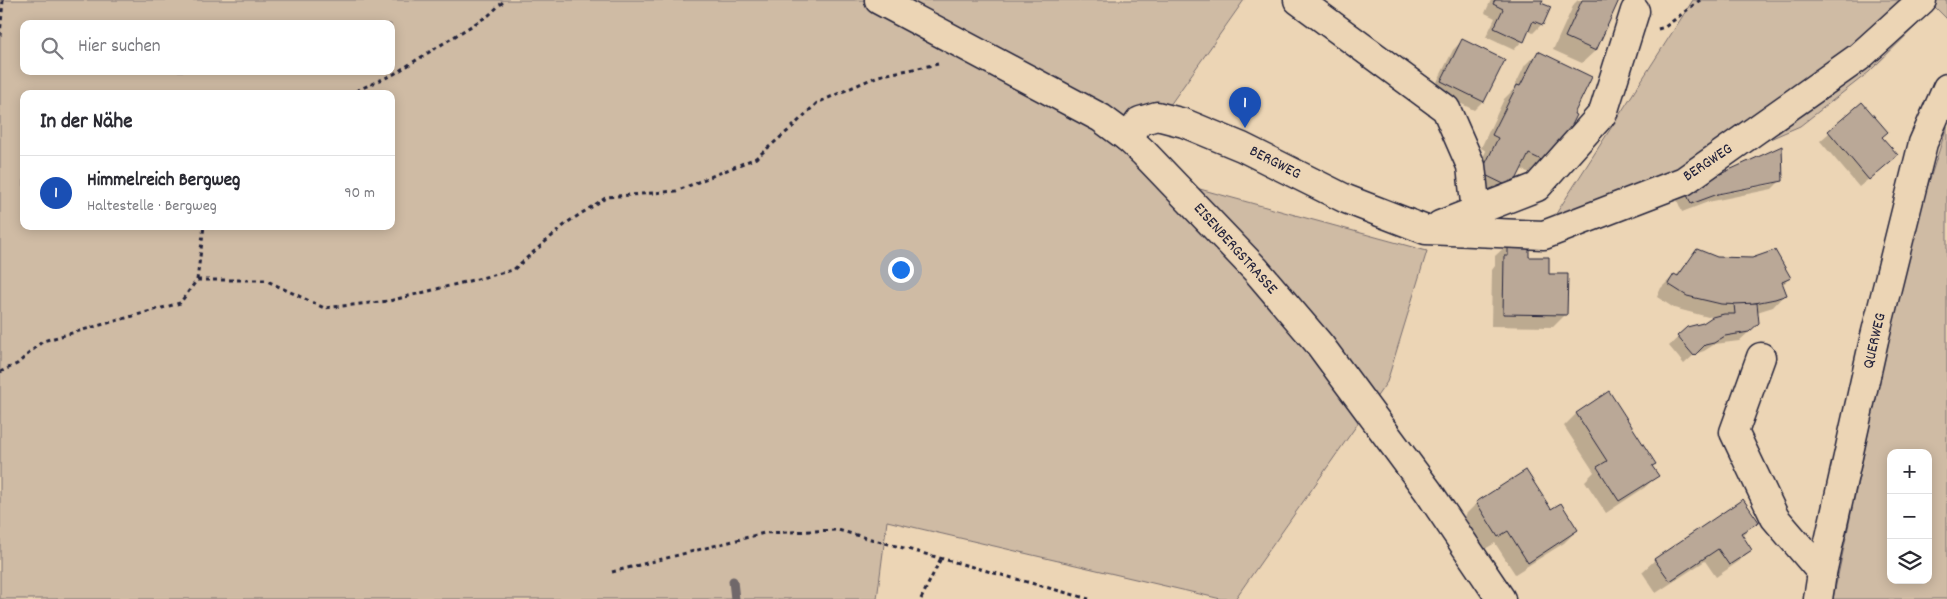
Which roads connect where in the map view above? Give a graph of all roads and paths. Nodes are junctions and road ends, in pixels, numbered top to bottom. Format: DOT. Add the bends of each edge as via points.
graph roads {
  1 [pos="3,0"];
  2 [pos="505,0"];
  3 [pos="879,0"];
  4 [pos="1298,0"];
  5 [pos="1700,0"];
  6 [pos="1922,0"];
  7 [pos="1634,10"];
  8 [pos="0,36"];
  9 [pos="1626,39"];
  10 [pos="982,55"];
  11 [pos="395,73"];
  12 [pos="392,75"];
  13 [pos="1947,88"];
  14 [pos="359,90"];
  15 [pos="1128,138"];
  16 [pos="1476,212"];
  17 [pos="203,230"];
  18 [pos="1426,230"];
  19 [pos="197,280"];
  20 [pos="1761,357"];
  21 [pos="0,372"];
  22 [pos="941,558"];
  23 [pos="612,572"];
  24 [pos="1820,586"];
  25 [pos="921,599"];
  26 [pos="1089,599"];
  27 [pos="1501,599"];
  1 -- 8 [label="path"];
  2 -- 11 [label="path" via="490,14"];
  3 -- 10 [label="street, EISENBERGSTRASSE"];
  4 -- 16 [label="street" via="1446,109 1471,166"];
  5 -- 9 [label="path" via="1665,27"];
  6 -- 18 [label="street, BERGWEG" via="1859,57 1684,181 1544,235"];
  7 -- 9 [label="street"];
  9 -- 16 [label="street" via="1603,113 1537,187"];
  10 -- 15 [label="street, EISENBERGSTRASSE" via="1101,118"];
  10 -- 19 [label="path" via="878,76 817,103 756,158 676,191 607,197 568,222 512,270 389,301 324,308 265,280"];
  12 -- 14 [label="path"];
  13 -- 24 [label="street, QUERWEG" via="1923,143 1874,340"];
  15 -- 18 [label="street, BERGWEG" via="1140,121 1157,116 1184,123 1242,147 1346,200"];
  15 -- 27 [label="street, EISENBERGSTRASSE" via="1256,270 1320,345 1428,491"];
  16 -- 18 [label="street"];
  17 -- 19 [label="path"];
  19 -- 21 [label="path" via="180,303 43,341 17,364"];
  20 -- 24 [label="street" via="1734,432 1775,518"];
  22 -- 23 [label="path" via="838,530 773,532"];
  22 -- 25 [label="path"];
  22 -- 26 [label="path"];
}
